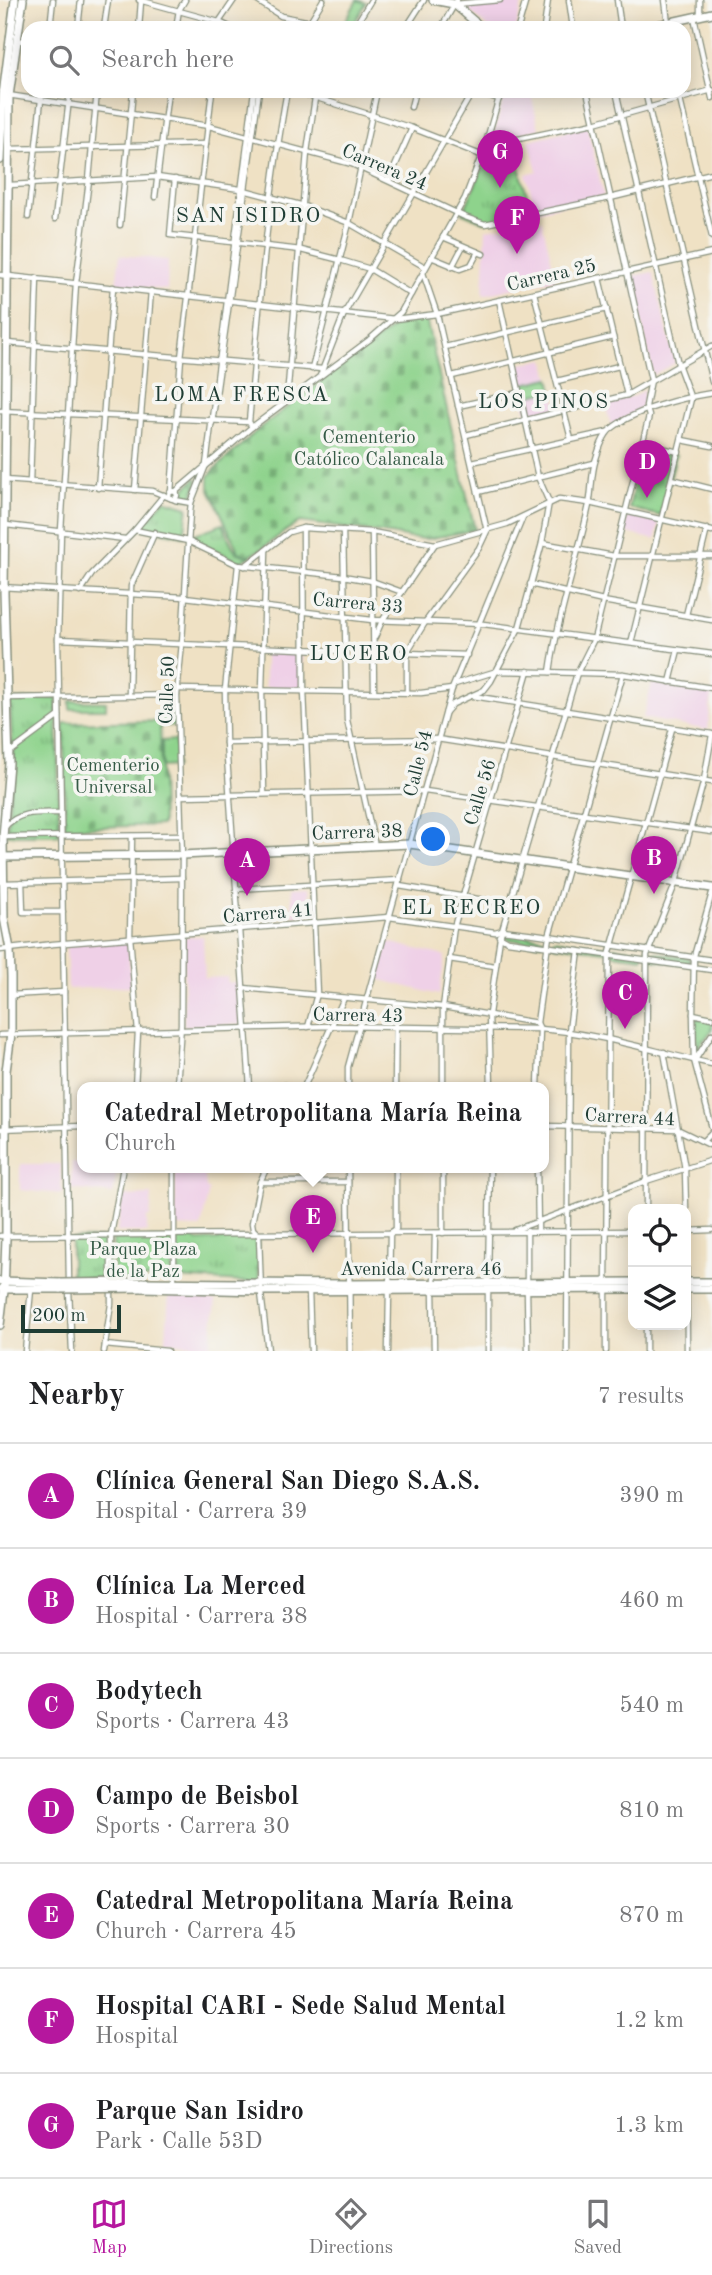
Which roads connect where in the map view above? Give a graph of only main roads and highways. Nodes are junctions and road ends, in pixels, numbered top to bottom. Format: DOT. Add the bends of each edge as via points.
graph roads {
  1 [pos="15,0"];
  2 [pos="23,0"];
  3 [pos="433,0"];
  4 [pos="456,2"];
  5 [pos="712,12"];
  6 [pos="470,21"];
  7 [pos="679,21"];
  8 [pos="15,26"];
  9 [pos="13,39"];
  10 [pos="4,65"];
  11 [pos="4,95"];
  12 [pos="4,149"];
  13 [pos="0,160"];
  14 [pos="4,275"];
  15 [pos="3,411"];
  16 [pos="2,587"];
  17 [pos="2,857"];
  18 [pos="712,890"];
  19 [pos="2,1129"];
  20 [pos="3,1236"];
  21 [pos="712,1282"];
  22 [pos="4,1283"];
  23 [pos="628,1283"];
  24 [pos="691,1284"];
  25 [pos="161,1285"];
  26 [pos="606,1285"];
  27 [pos="62,1286"];
  28 [pos="691,1286"];
  29 [pos="261,1288"];
  30 [pos="349,1288"];
  31 [pos="628,1288"];
  32 [pos="712,1289"];
  33 [pos="0,1325"];
  1 -- 8 [label="main road"];
  2 -- 8 [label="main road"];
  3 -- 4 [label="main road"];
  4 -- 6 [label="main road"];
  5 -- 7 [label="main road"];
  8 -- 9 [label="main road"];
  9 -- 10 [label="main road"];
  9 -- 11 [label="main road"];
  10 -- 11 [label="main road"];
  11 -- 12 [label="main road"];
  12 -- 13 [label="main road"];
  12 -- 14 [label="main road" via="10,185"];
  14 -- 15 [label="main road"];
  15 -- 16 [label="main road"];
  16 -- 17 [label="main road" via="9,753"];
  17 -- 18 [label="main road, Carrera 38" via="182,855 410,844"];
  17 -- 19 [label="main road" via="11,995"];
  19 -- 20 [label="main road"];
  20 -- 22 [label="main road"];
  21 -- 24 [label="main road"];
  22 -- 27 [label="main road, Avenida Carrera 46"];
  22 -- 27 [label="main road, Avenida Carrera 46" via="32,1289"];
  22 -- 33 [label="main road"];
  23 -- 26 [label="main road, Avenida Carrera 46"];
  25 -- 27 [label="main road, Avenida Carrera 46, bridge"];
  25 -- 29 [label="main road, Avenida Carrera 46"];
  25 -- 29 [label="main road, Avenida Carrera 46" via="174,1281"];
  26 -- 30 [label="main road, Avenida Carrera 46"];
  26 -- 31 [label="main road, Avenida Carrera 46"];
  28 -- 32 [label="main road"];
  29 -- 30 [label="main road, Avenida Carrera 46"];
  29 -- 30 [label="main road, Avenida Carrera 46"];
}
